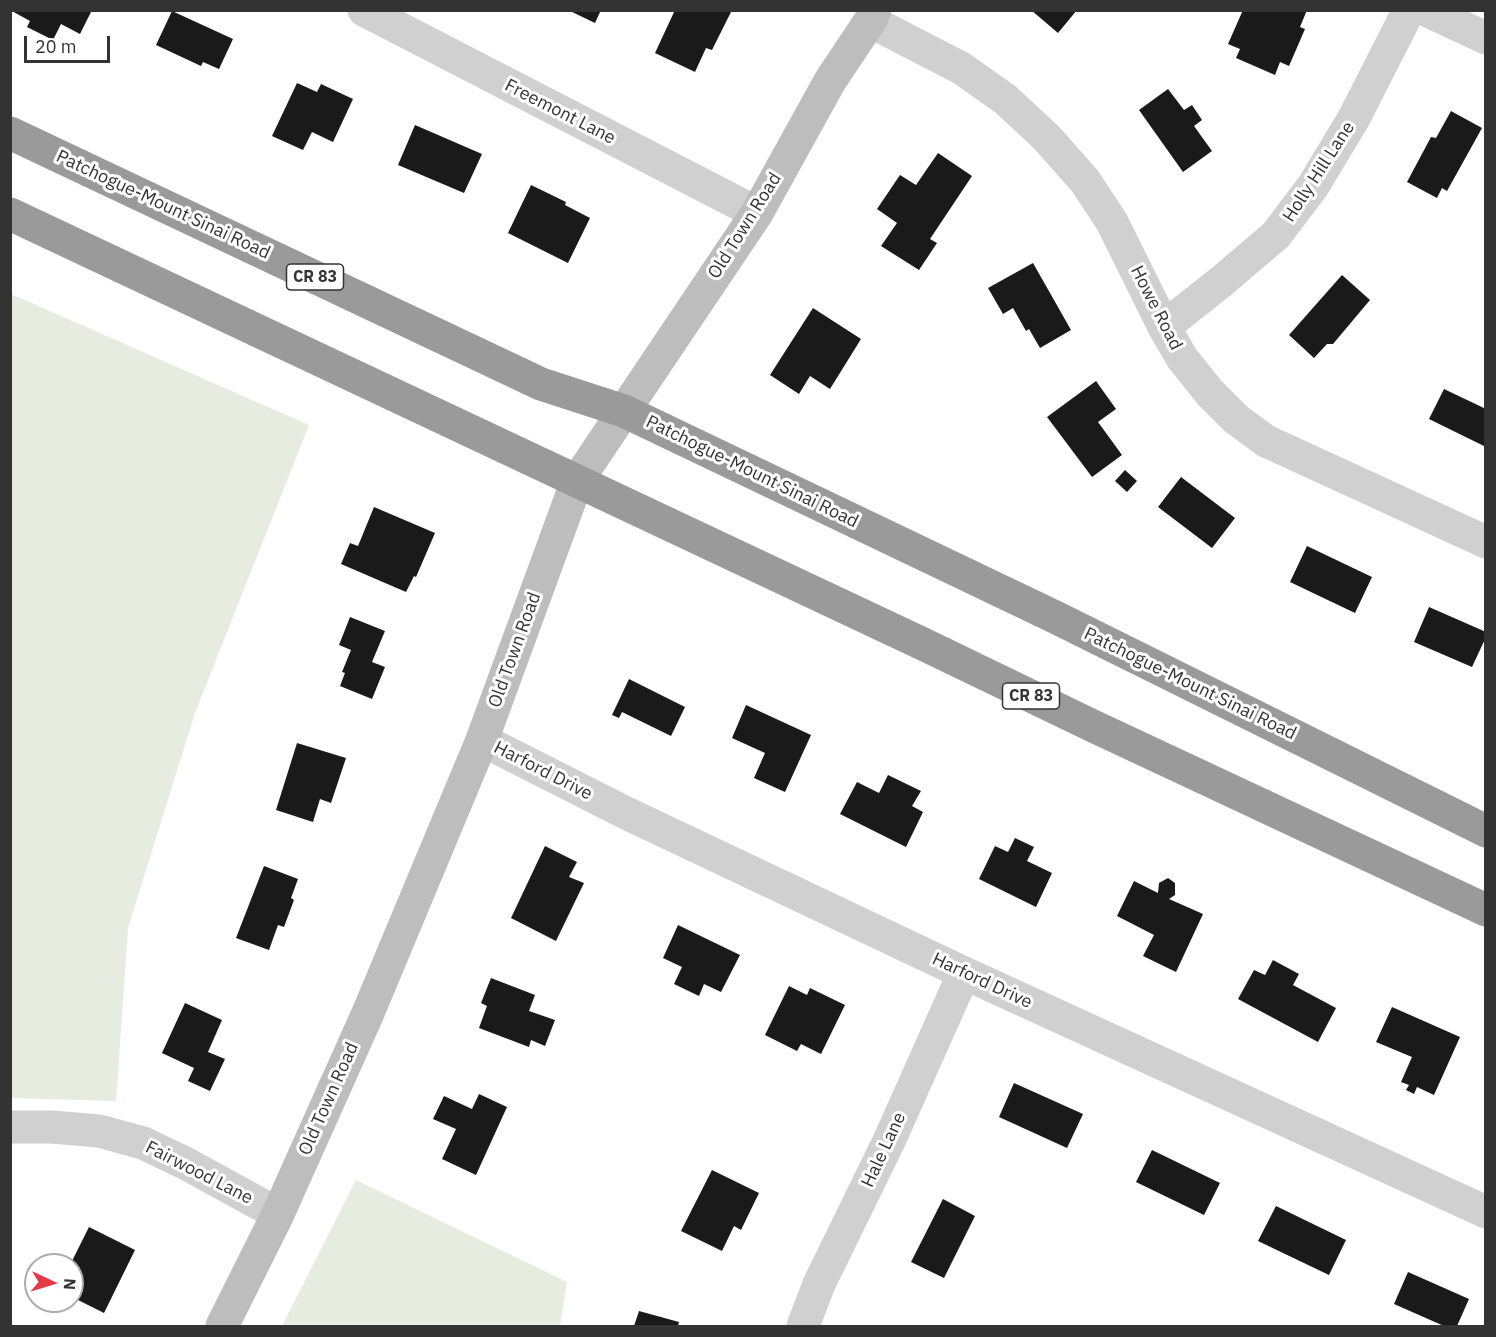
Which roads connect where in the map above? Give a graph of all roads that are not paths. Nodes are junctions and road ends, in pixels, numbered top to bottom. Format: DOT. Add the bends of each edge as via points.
graph roads {
  1 [pos="364,10"];
  2 [pos="1409,10"];
  3 [pos="1426,10"];
  4 [pos="873,16"];
  5 [pos="1485,38"];
  6 [pos="10,133"];
  7 [pos="757,213"];
  8 [pos="10,214"];
  9 [pos="1164,327"];
  10 [pos="624,411"];
  11 [pos="577,481"];
  12 [pos="1485,542"];
  13 [pos="482,740"];
  14 [pos="1485,831"];
  15 [pos="1485,910"];
  16 [pos="964,974"];
  17 [pos="10,1127"];
  18 [pos="1485,1212"];
  19 [pos="278,1214"];
  20 [pos="222,1326"];
  21 [pos="803,1326"];
  1 -- 7 [label="street, Freemont Lane"];
  2 -- 9 [label="street, Holly Hill Lane" via="1348,127 1313,186 1276,236"];
  3 -- 5 [label="street"];
  4 -- 7 [label="main road, Old Town Road" via="830,81"];
  4 -- 9 [label="street, Howe Road" via="961,68 1005,99 1046,137 1085,181 1112,222"];
  6 -- 10 [label="highway, Patchogue-Mount Sinai Road / CR 83" via="541,384"];
  7 -- 10 [label="main road, Old Town Road"];
  8 -- 11 [label="highway, CR 83"];
  9 -- 12 [label="street, Howe Road" via="1210,393 1266,441"];
  10 -- 11 [label="main road, Old Town Road"];
  10 -- 14 [label="highway, Patchogue-Mount Sinai Road / CR 83" via="1055,617"];
  11 -- 13 [label="main road, Old Town Road"];
  11 -- 15 [label="highway, CR 83"];
  13 -- 16 [label="street, Harford Drive"];
  13 -- 19 [label="main road, Old Town Road" via="368,1013"];
  16 -- 18 [label="street, Harford Drive"];
  16 -- 21 [label="street, Hale Lane"];
  17 -- 19 [label="street, Fairwood Lane" via="99,1131 143,1143"];
  19 -- 20 [label="main road, Old Town Road"];
}
